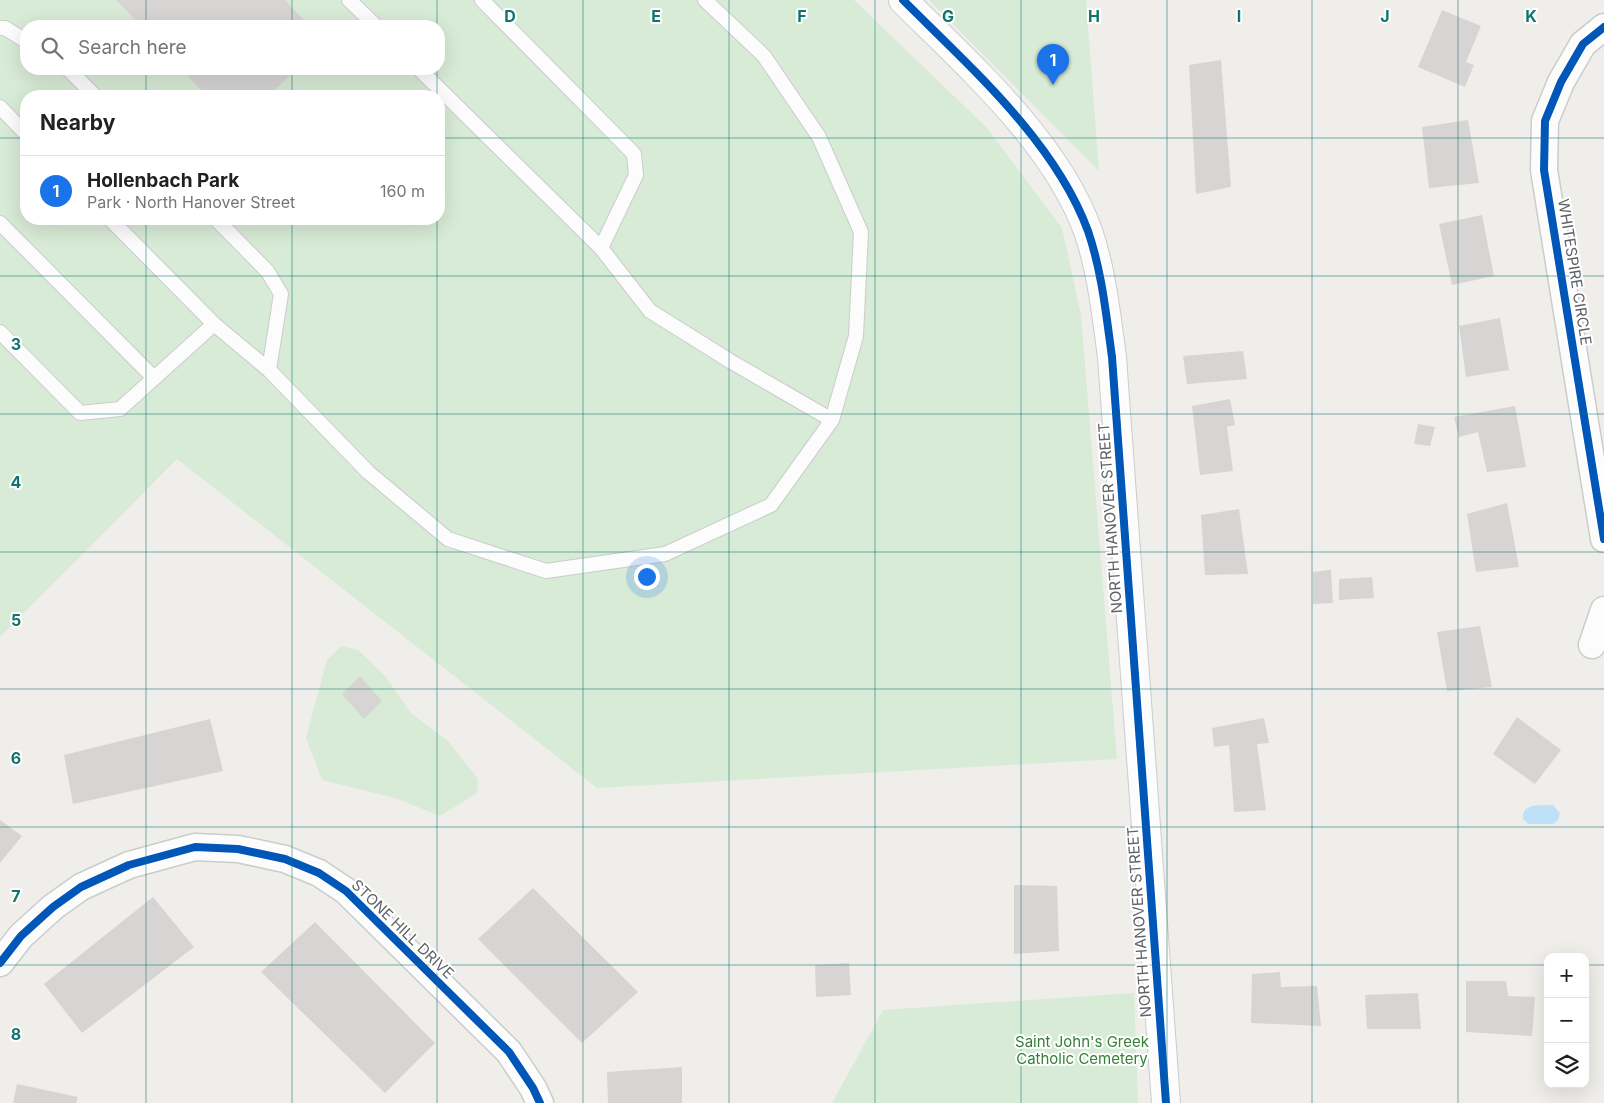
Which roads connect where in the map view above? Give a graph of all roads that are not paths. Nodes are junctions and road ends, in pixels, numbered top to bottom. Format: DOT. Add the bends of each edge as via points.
graph roads {
  1 [pos="349,0"];
  2 [pos="482,0"];
  3 [pos="705,0"];
  4 [pos="903,0"];
  5 [pos="370,20"];
  6 [pos="1604,27"];
  7 [pos="0,28"];
  8 [pos="20,37"];
  9 [pos="74,75"];
  10 [pos="425,75"];
  11 [pos="89,90"];
  12 [pos="440,90"];
  13 [pos="445,95"];
  14 [pos="0,107"];
  15 [pos="20,128"];
  16 [pos="0,223"];
  17 [pos="116,225"];
  18 [pos="222,225"];
  19 [pos="601,248"];
  20 [pos="214,324"];
  21 [pos="0,332"];
  22 [pos="268,370"];
  23 [pos="154,378"];
  24 [pos="832,420"];
  25 [pos="1604,539"];
  26 [pos="1604,610"];
  27 [pos="1592,645"];
  28 [pos="0,963"];
  29 [pos="540,1103"];
  30 [pos="1166,1103"];
  1 -- 5 [label="lane"];
  2 -- 19 [label="lane" via="634,154 636,176"];
  3 -- 24 [label="lane" via="764,56 820,136 861,232 856,336"];
  4 -- 30 [label="street, NORTH HANOVER STREET" via="993,90 1040,145 1074,200 1102,279 1112,358"];
  6 -- 25 [label="street, WHITESPIRE CIRCLE" via="1583,44 1561,82 1545,121 1544,141 1544,170"];
  7 -- 8 [label="lane"];
  9 -- 11 [label="lane"];
  10 -- 12 [label="lane"];
  13 -- 19 [label="lane"];
  14 -- 15 [label="lane"];
  16 -- 23 [label="lane"];
  17 -- 20 [label="lane"];
  18 -- 22 [label="lane" via="268,272 281,294"];
  19 -- 24 [label="lane" via="650,311"];
  20 -- 22 [label="lane"];
  20 -- 23 [label="lane"];
  21 -- 23 [label="lane" via="80,413 120,409"];
  22 -- 24 [label="lane" via="368,472 448,539 546,571 665,554 771,505"];
  26 -- 27 [label="street"];
  28 -- 29 [label="street, STONE HILL DRIVE" via="21,936 53,908 81,887 129,865 195,847 238,849 285,859 319,873 346,891 509,1052"];
}
